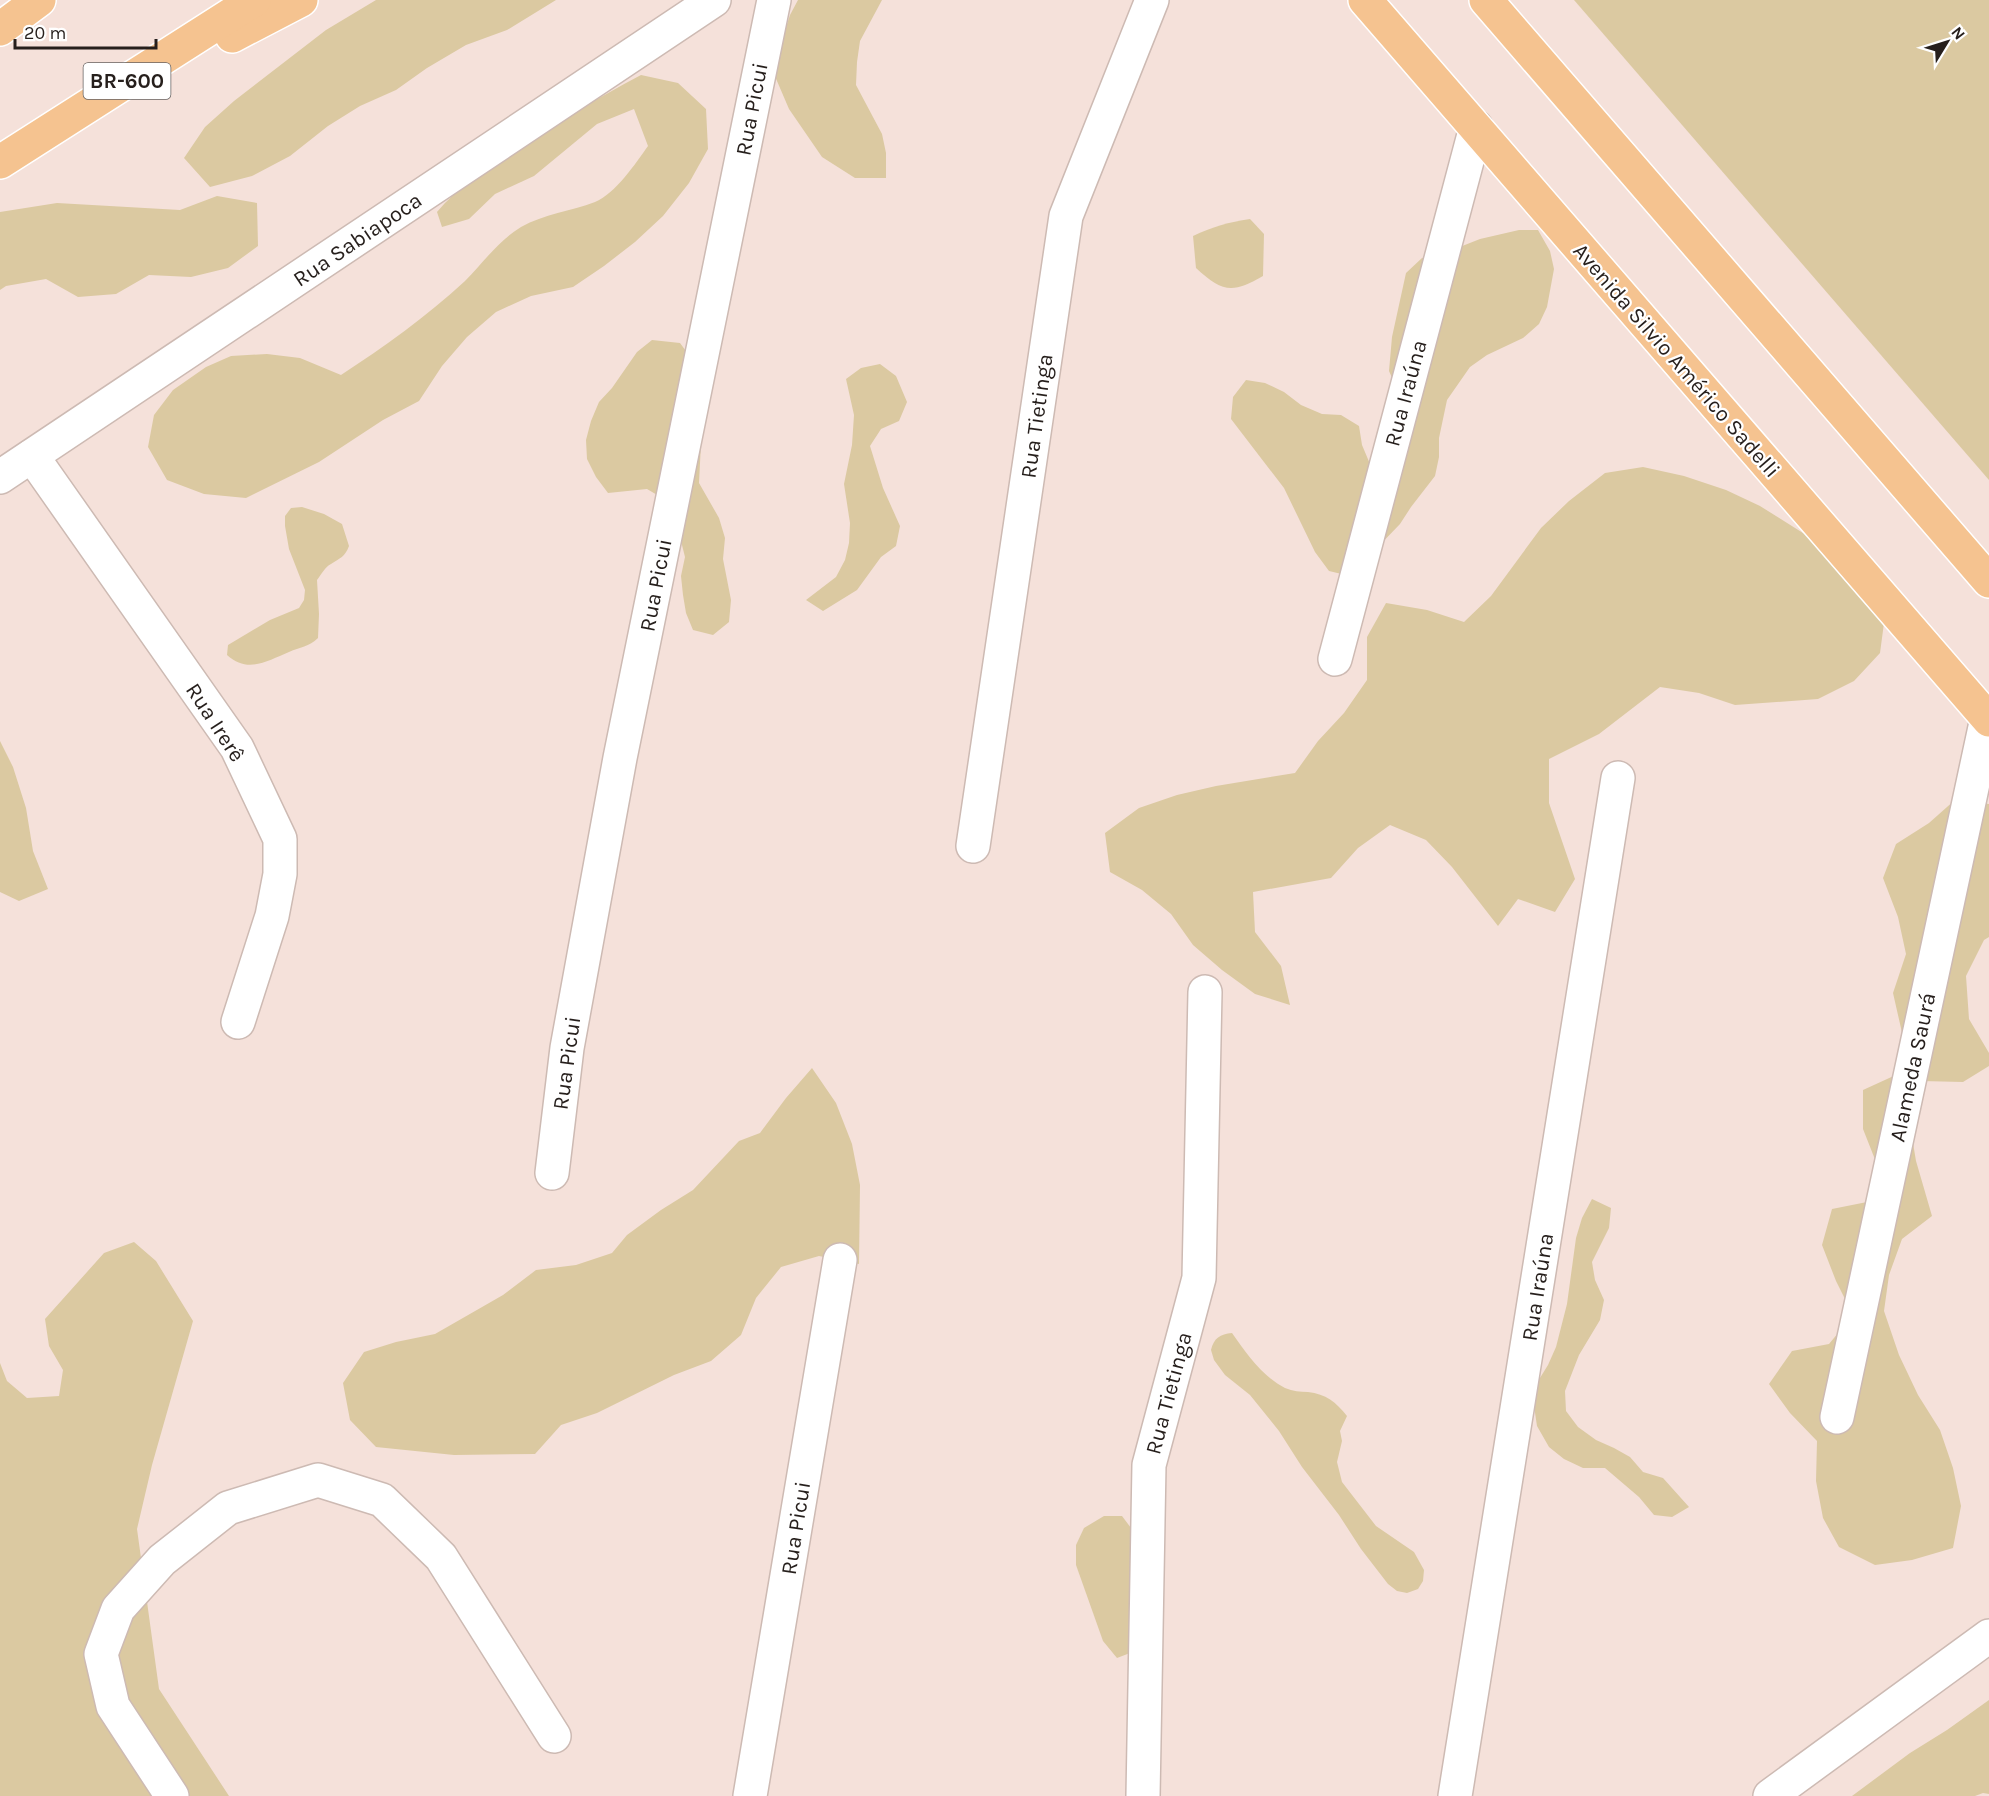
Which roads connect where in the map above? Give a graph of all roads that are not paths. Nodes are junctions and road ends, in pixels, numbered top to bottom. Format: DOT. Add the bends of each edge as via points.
graph roads {
  1 [pos="22,0"];
  2 [pos="39,0"];
  3 [pos="254,0"];
  4 [pos="302,0"];
  5 [pos="714,0"];
  6 [pos="774,0"];
  7 [pos="1152,0"];
  8 [pos="1365,0"];
  9 [pos="1486,0"];
  10 [pos="0,23"];
  11 [pos="0,28"];
  12 [pos="1476,127"];
  13 [pos="49,131"];
  14 [pos="0,162"];
  15 [pos="32,456"];
  16 [pos="0,477"];
  17 [pos="1989,581"];
  18 [pos="1335,659"];
  19 [pos="1988,719"];
  20 [pos="1618,778"];
  21 [pos="973,846"];
  22 [pos="1205,992"];
  23 [pos="238,1022"];
  24 [pos="552,1173"];
  25 [pos="840,1260"];
  26 [pos="1837,1417"];
  27 [pos="1989,1636"];
  28 [pos="554,1736"];
  29 [pos="1774,1795"];
  30 [pos="172,1796"];
  31 [pos="750,1796"];
  32 [pos="1143,1796"];
  33 [pos="1455,1796"];
  1 -- 10 [label="main road"];
  2 -- 11 [label="main road"];
  3 -- 13 [label="main road, BR-600"];
  4 -- 13 [label="main road"];
  5 -- 15 [label="street, Rua Sabiapoca"];
  6 -- 24 [label="street, Rua Picui" via="620,758 567,1048"];
  7 -- 21 [label="street, Rua Tietinga" via="1066,216"];
  8 -- 12 [label="main road, Avenida Silvio Américo Sadelli"];
  9 -- 17 [label="main road"];
  12 -- 18 [label="street, Rua Iraúna"];
  12 -- 19 [label="main road, Avenida Silvio Américo Sadelli"];
  13 -- 14 [label="main road, BR-600"];
  15 -- 16 [label="street, Rua Sabiapoca"];
  15 -- 23 [label="street, Rua Irerê" via="237,748 280,839 280,874 272,916"];
  19 -- 26 [label="street, Alameda Saurá"];
  20 -- 33 [label="street, Rua Iraúna"];
  22 -- 32 [label="street, Rua Tietinga" via="1199,1278 1149,1465"];
  25 -- 31 [label="street, Rua Picui"];
  27 -- 29 [label="street"];
  28 -- 30 [label="street" via="441,1557 382,1500 318,1480 228,1508 162,1560 118,1609 101,1654 112,1706"];
}
